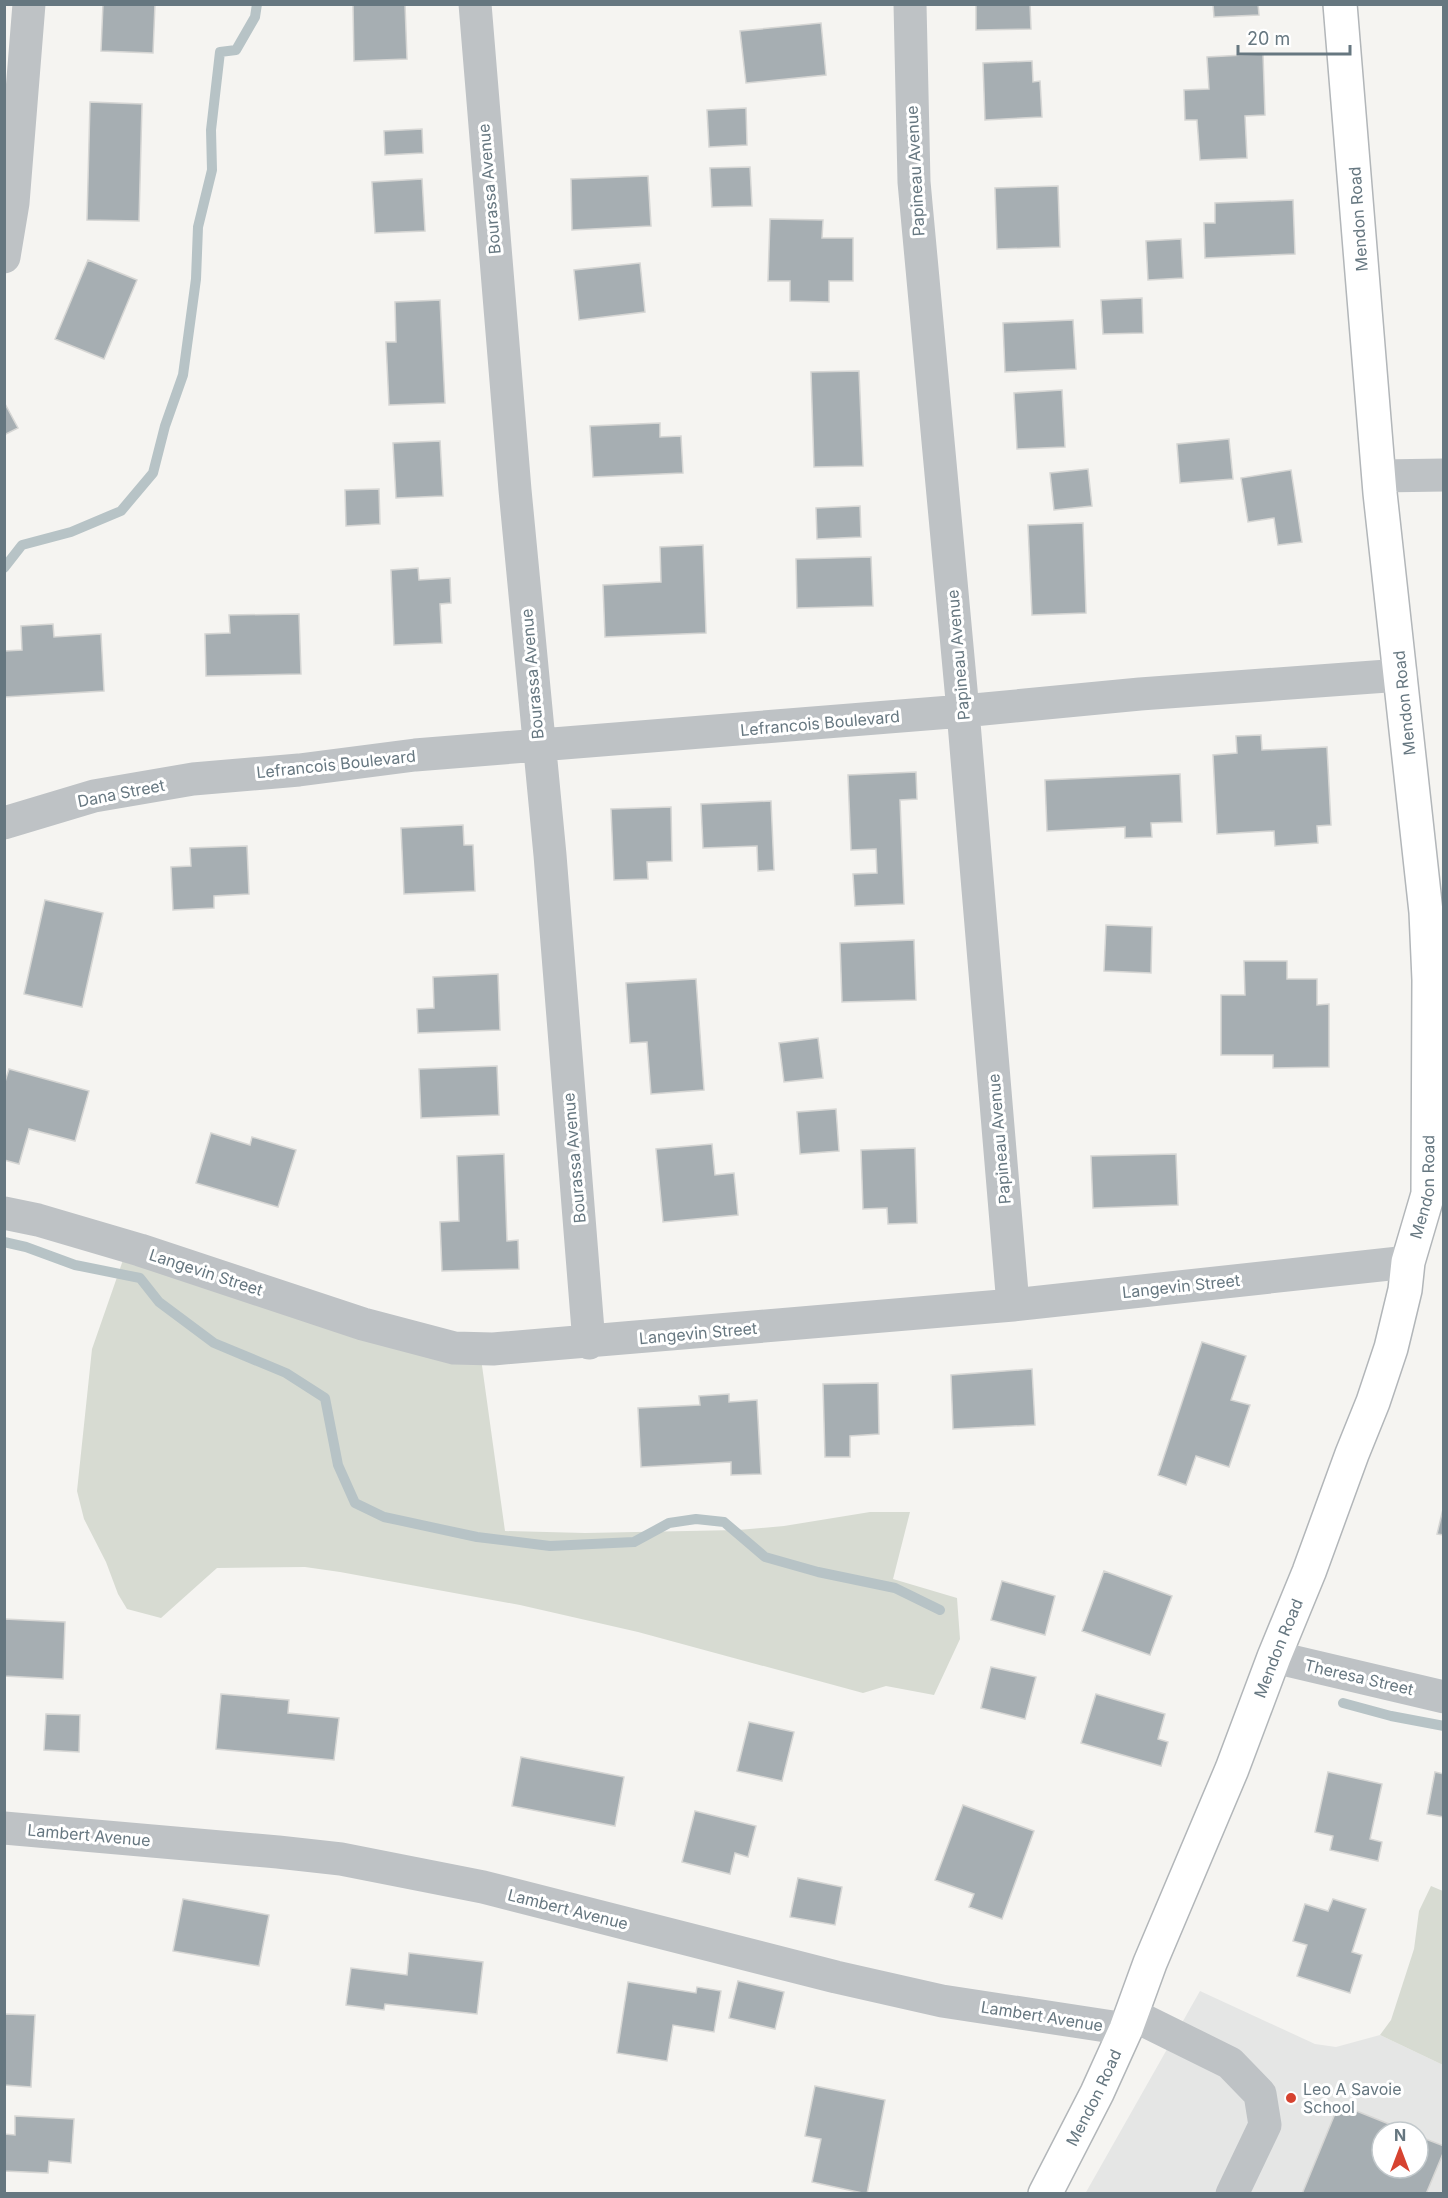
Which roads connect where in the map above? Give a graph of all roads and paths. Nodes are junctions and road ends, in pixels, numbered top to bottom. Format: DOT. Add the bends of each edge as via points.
graph roads {
  1 [pos="29,4"];
  2 [pos="475,4"];
  3 [pos="910,4"];
  4 [pos="1340,4"];
  5 [pos="4,257"];
  6 [pos="1380,476"];
  7 [pos="1443,476"];
  8 [pos="1401,675"];
  9 [pos="963,711"];
  10 [pos="539,746"];
  11 [pos="239,775"];
  12 [pos="4,823"];
  13 [pos="1436,1196"];
  14 [pos="4,1212"];
  15 [pos="1408,1262"];
  16 [pos="1013,1305"];
  17 [pos="589,1342"];
  18 [pos="1274,1657"];
  19 [pos="1443,1697"];
  20 [pos="4,1828"];
  21 [pos="1129,2021"];
  22 [pos="1045,2193"];
  23 [pos="1233,2193"];
  1 -- 5 [label="street" via="13,203"];
  2 -- 10 [label="street, Bourassa Avenue"];
  3 -- 9 [label="street, Papineau Avenue" via="914,182"];
  4 -- 6 [label="main road, Mendon Road"];
  6 -- 7 [label="street"];
  6 -- 8 [label="main road, Mendon Road"];
  8 -- 9 [label="street, Lefrancois Boulevard"];
  8 -- 13 [label="main road, Mendon Road" via="1426,912"];
  9 -- 10 [label="street, Lefrancois Boulevard"];
  9 -- 16 [label="street, Papineau Avenue"];
  10 -- 11 [label="street, Lefrancois Boulevard"];
  10 -- 17 [label="street, Bourassa Avenue"];
  11 -- 12 [label="street, Dana Street" via="94,796"];
  13 -- 15 [label="main road, Mendon Road"];
  14 -- 17 [label="street, Langevin Street" via="140,1250 363,1324 454,1348"];
  15 -- 16 [label="street, Langevin Street"];
  15 -- 18 [label="main road, Mendon Road" via="1402,1302 1373,1402"];
  16 -- 17 [label="street, Langevin Street"];
  18 -- 19 [label="street, Theresa Street"];
  18 -- 21 [label="main road, Mendon Road"];
  20 -- 21 [label="street, Lambert Avenue" via="341,1859 483,1887 942,2001"];
  21 -- 22 [label="main road, Mendon Road"];
  21 -- 23 [label="street, Lambert Avenue" via="1230,2063 1260,2094 1265,2125"];
}
